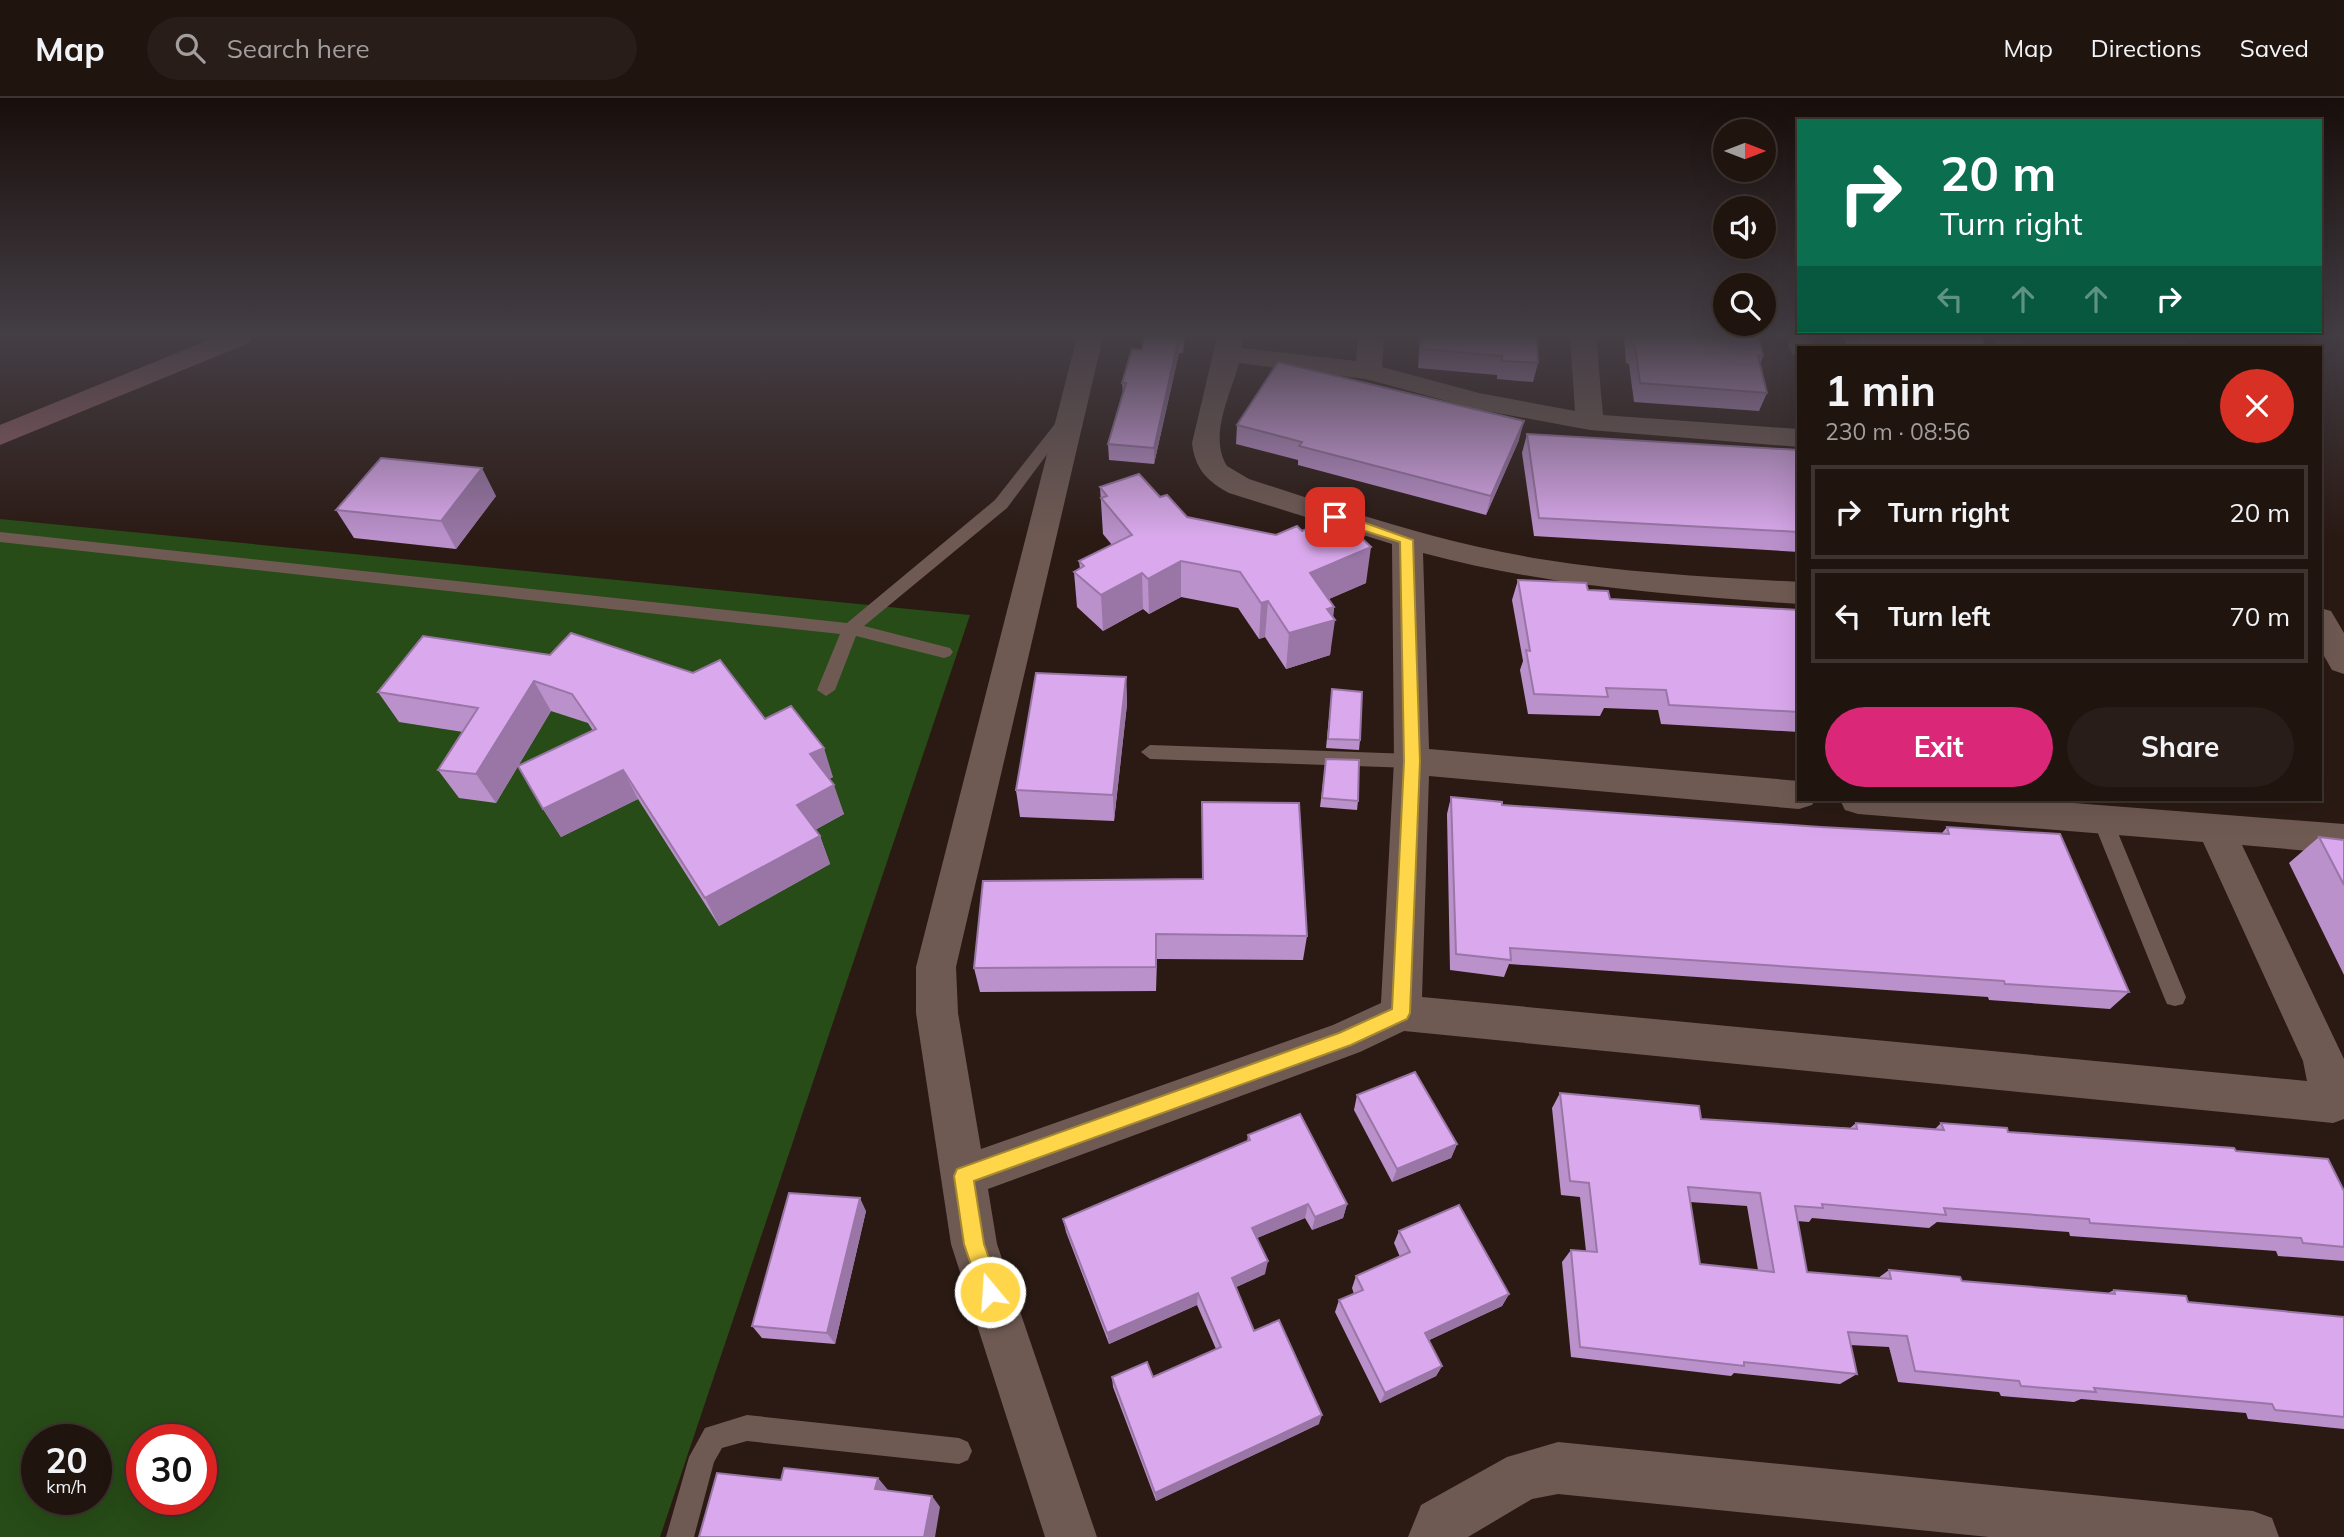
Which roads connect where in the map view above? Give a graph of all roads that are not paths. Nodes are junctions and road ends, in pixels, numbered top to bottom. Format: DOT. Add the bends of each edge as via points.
graph roads {
  1 [pos="77,404"];
  2 [pos="1076,404"];
  3 [pos="1214,404"];
  4 [pos="1493,404"];
  5 [pos="1589,404"];
  6 [pos="1075,408"];
  7 [pos="1590,422"];
  8 [pos="0,436"];
  9 [pos="1797,438"];
  10 [pos="0,537"];
  11 [pos="1407,540"];
  12 [pos="1797,593"];
  13 [pos="2323,627"];
  14 [pos="850,629"];
  15 [pos="944,652"];
  16 [pos="2344,662"];
  17 [pos="826,690"];
  18 [pos="1150,752"];
  19 [pos="1412,761"];
  20 [pos="1797,795"];
  21 [pos="1870,801"];
  22 [pos="2104,821"];
  23 [pos="2216,831"];
  24 [pos="2344,839"];
  25 [pos="2175,997"];
  26 [pos="1401,1013"];
  27 [pos="2339,1113"];
  28 [pos="964,1176"];
  29 [pos="959,1451"];
  30 [pos="680,1537"];
  31 [pos="1071,1537"];
  32 [pos="1434,1537"];
  33 [pos="2253,1537"];
  1 -- 8 [label="street"];
  2 -- 6 [label="street"];
  3 -- 11 [label="street" via="1204,440 1216,472 1239,486"];
  4 -- 7 [label="street"];
  5 -- 7 [label="street"];
  6 -- 14 [label="lane" via="1001,504"];
  6 -- 28 [label="street" via="936,967 937,1013"];
  7 -- 9 [label="street"];
  10 -- 14 [label="lane"];
  11 -- 12 [label="street" via="1581,576"];
  11 -- 19 [label="street"];
  13 -- 16 [label="street"];
  14 -- 15 [label="lane"];
  14 -- 17 [label="lane"];
  18 -- 19 [label="lane"];
  19 -- 20 [label="street"];
  19 -- 26 [label="street"];
  21 -- 22 [label="street"];
  22 -- 23 [label="street"];
  22 -- 25 [label="lane"];
  23 -- 24 [label="street"];
  23 -- 27 [label="street" via="2324,1061"];
  26 -- 27 [label="street"];
  26 -- 28 [label="street" via="1345,1039"];
  28 -- 31 [label="street" via="974,1244"];
  29 -- 30 [label="lane" via="747,1428 714,1437 702,1457"];
  32 -- 33 [label="street" via="1440,1524 1495,1491 1525,1475 1558,1468"];
}
